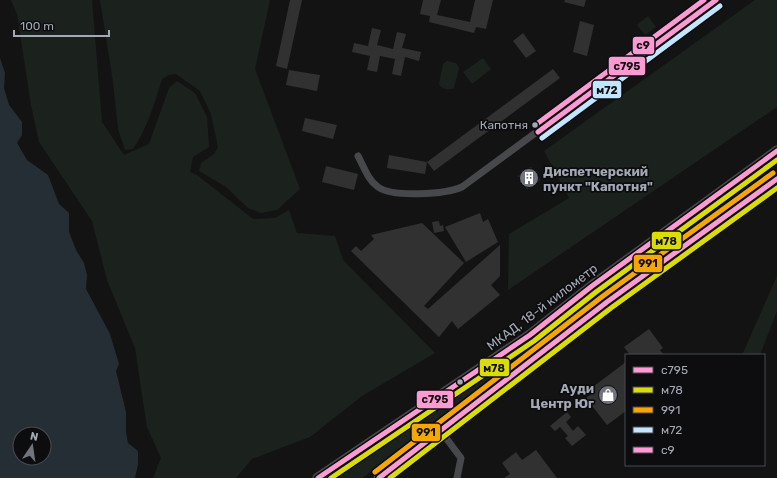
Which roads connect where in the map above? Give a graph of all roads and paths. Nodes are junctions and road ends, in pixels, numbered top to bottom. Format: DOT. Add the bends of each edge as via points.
graph roads {
  1 [pos="716,0"];
  2 [pos="777,151"];
  3 [pos="358,156"];
  4 [pos="777,179"];
  5 [pos="440,430"];
  6 [pos="318,478"];
  7 [pos="379,478"];
  8 [pos="457,478"];
  1 -- 3 [label="street" via="462,187 450,190 388,192 372,182"];
  2 -- 6 [label="highway, МКАД, 18-й километр" via="530,335"];
  4 -- 5 [label="highway" via="607,302"];
  5 -- 7 [label="highway"];
  5 -- 8 [label="street" via="460,458"];
}
